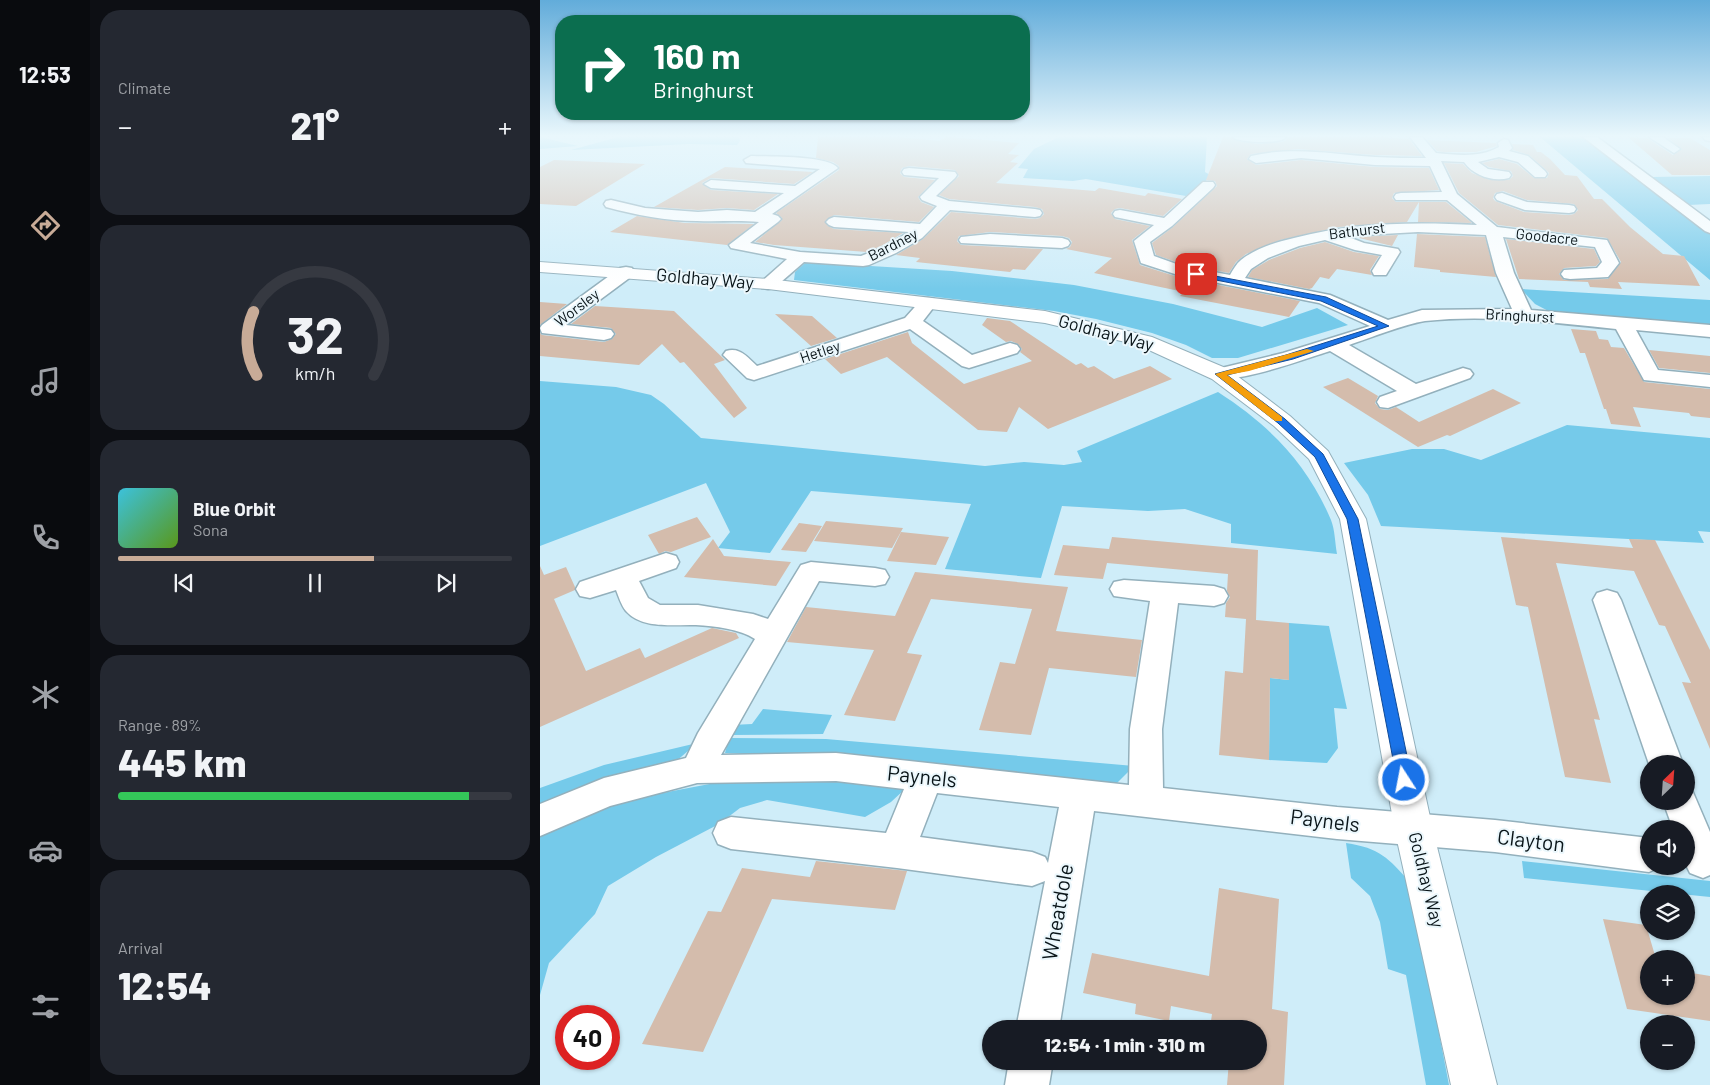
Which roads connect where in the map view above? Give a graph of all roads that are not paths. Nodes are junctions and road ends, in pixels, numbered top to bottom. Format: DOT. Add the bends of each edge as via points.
graph roads {
  1 [pos="764,188"];
  2 [pos="803,188"];
  3 [pos="937,188"];
  4 [pos="1205,188"];
  5 [pos="1446,188"];
  6 [pos="1656,188"];
  7 [pos="799,190"];
  8 [pos="1450,196"];
  9 [pos="1401,197"];
  10 [pos="1502,197"];
  11 [pos="611,204"];
  12 [pos="946,205"];
  13 [pos="1035,213"];
  14 [pos="1120,214"];
  15 [pos="1337,215"];
  16 [pos="758,217"];
  17 [pos="834,222"];
  18 [pos="1167,223"];
  19 [pos="1358,228"];
  20 [pos="1710,228"];
  21 [pos="1493,231"];
  22 [pos="920,232"];
  23 [pos="1326,235"];
  24 [pos="967,240"];
  25 [pos="1062,243"];
  26 [pos="1601,243"];
  27 [pos="1008,248"];
  28 [pos="800,257"];
  29 [pos="540,267"];
  30 [pos="1380,271"];
  31 [pos="626,272"];
  32 [pos="1570,274"];
  33 [pos="1234,281"];
  34 [pos="768,284"];
  35 [pos="920,312"];
  36 [pos="1524,315"];
  37 [pos="1623,324"];
  38 [pos="1385,326"];
  39 [pos="1710,331"];
  40 [pos="604,334"];
  41 [pos="1334,344"];
  42 [pos="1010,349"];
  43 [pos="733,355"];
  44 [pos="1220,374"];
  45 [pos="1463,374"];
  46 [pos="1629,374"];
  47 [pos="1651,376"];
  48 [pos="1710,381"];
  49 [pos="1414,392"];
  50 [pos="1388,402"];
  51 [pos="666,562"];
  52 [pos="623,577"];
  53 [pos="875,577"];
  54 [pos="1124,589"];
  55 [pos="590,590"];
  56 [pos="1165,592"];
  57 [pos="1214,596"];
  58 [pos="1607,600"];
  59 [pos="772,636"];
  60 [pos="1663,755"];
  61 [pos="697,769"];
  62 [pos="926,777"];
  63 [pos="1079,795"];
  64 [pos="1146,801"];
  65 [pos="1683,810"];
  66 [pos="540,820"];
  67 [pos="1414,831"];
  68 [pos="731,833"];
  69 [pos="898,851"];
  70 [pos="1640,854"];
  71 [pos="1700,861"];
  72 [pos="1032,869"];
  73 [pos="1039,1020"];
  74 [pos="1030,1070"];
  75 [pos="1027,1085"];
  76 [pos="1474,1085"];
  1 -- 7 [label="street"];
  2 -- 7 [label="street"];
  3 -- 12 [label="street" via="927,197"];
  4 -- 18 [label="street"];
  5 -- 8 [label="street, Goodacre"];
  6 -- 20 [label="street"];
  7 -- 16 [label="street"];
  8 -- 9 [label="street"];
  8 -- 21 [label="street, Goodacre"];
  10 -- 26 [label="street, Goodacre" via="1525,206 1566,207"];
  11 -- 16 [label="street" via="645,212 698,217"];
  12 -- 13 [label="street"];
  12 -- 22 [label="street, Bardney"];
  14 -- 18 [label="street"];
  15 -- 19 [label="street"];
  16 -- 28 [label="street, Bardney" via="773,219 737,245"];
  17 -- 22 [label="street"];
  18 -- 33 [label="street" via="1142,241 1147,259 1178,270"];
  19 -- 21 [label="street, Bathurst"];
  19 -- 23 [label="street, Bathurst"];
  21 -- 26 [label="street, Goodacre"];
  21 -- 36 [label="street, Goodacre" via="1505,273"];
  22 -- 24 [label="street"];
  22 -- 28 [label="street, Bardney" via="863,261"];
  23 -- 30 [label="street" via="1344,243 1392,252"];
  23 -- 33 [label="street, Bathurst" via="1275,249 1246,265"];
  24 -- 25 [label="street"];
  24 -- 27 [label="street" via="984,247"];
  26 -- 32 [label="street, Goodacre" via="1611,263 1602,273"];
  28 -- 34 [label="street"];
  29 -- 31 [label="street, Goldhay Way"];
  31 -- 34 [label="street, Goldhay Way"];
  31 -- 40 [label="street, Worsley" via="549,329"];
  33 -- 38 [label="street" via="1324,299"];
  34 -- 35 [label="street, Goldhay Way"];
  35 -- 42 [label="street" via="969,362"];
  35 -- 43 [label="street, Hetley" via="754,374"];
  35 -- 44 [label="street, Goldhay Way" via="1045,317 1145,341"];
  36 -- 37 [label="street, Bringhurst"];
  36 -- 38 [label="street, Bringhurst" via="1422,316"];
  37 -- 39 [label="street, Bringhurst"];
  37 -- 47 [label="street"];
  38 -- 41 [label="street, Bringhurst"];
  41 -- 44 [label="street, Bringhurst"];
  41 -- 49 [label="street"];
  44 -- 67 [label="street, Goldhay Way" via="1282,421 1319,456 1353,519"];
  45 -- 49 [label="street"];
  46 -- 47 [label="street"];
  47 -- 48 [label="street"];
  49 -- 50 [label="street"];
  51 -- 52 [label="street"];
  52 -- 55 [label="street"];
  52 -- 59 [label="street" via="637,605 655,615 698,615 753,624"];
  53 -- 59 [label="street" via="810,572"];
  54 -- 56 [label="street"];
  56 -- 57 [label="street"];
  56 -- 64 [label="street" via="1146,728"];
  58 -- 60 [label="street"];
  59 -- 61 [label="street"];
  61 -- 62 [label="street, Paynels" via="836,768"];
  61 -- 66 [label="street, Paynels" via="604,793"];
  62 -- 63 [label="street, Paynels"];
  62 -- 69 [label="street"];
  63 -- 64 [label="street, Paynels"];
  63 -- 73 [label="street, Wheatdole"];
  64 -- 67 [label="street, Paynels"];
  65 -- 71 [label="street"];
  67 -- 70 [label="street, Clayton" via="1495,836"];
  67 -- 76 [label="street, Goldhay Way"];
  68 -- 69 [label="street, Wheatdole"];
  69 -- 72 [label="street, Wheatdole"];
  74 -- 75 [label="street"];
}
